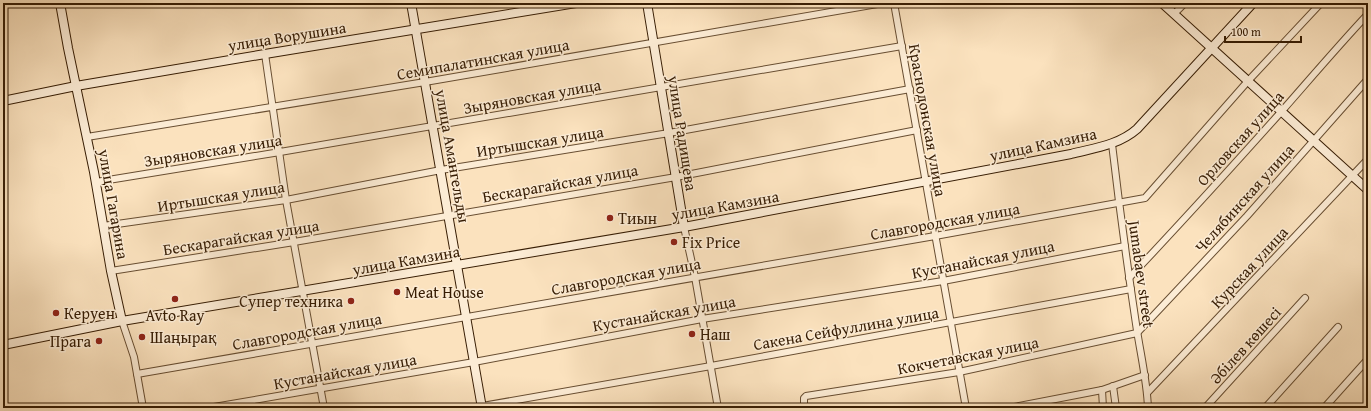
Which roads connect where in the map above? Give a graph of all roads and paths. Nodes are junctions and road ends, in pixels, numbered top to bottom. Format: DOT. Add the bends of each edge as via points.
graph roads {
  1 [pos="60,3"];
  2 [pos="412,3"];
  3 [pos="576,3"];
  4 [pos="647,3"];
  5 [pos="883,3"];
  6 [pos="894,3"];
  7 [pos="1162,3"];
  8 [pos="1185,3"];
  9 [pos="1253,3"];
  10 [pos="1321,3"];
  11 [pos="1174,14"];
  12 [pos="1368,14"];
  13 [pos="416,29"];
  14 [pos="654,43"];
  15 [pos="902,46"];
  16 [pos="1211,48"];
  17 [pos="265,54"];
  18 [pos="1368,79"];
  19 [pos="425,82"];
  20 [pos="1248,82"];
  21 [pos="76,86"];
  22 [pos="661,87"];
  23 [pos="910,89"];
  24 [pos="3,101"];
  25 [pos="273,107"];
  26 [pos="1282,112"];
  27 [pos="433,126"];
  28 [pos="917,130"];
  29 [pos="669,133"];
  30 [pos="88,137"];
  31 [pos="1314,141"];
  32 [pos="1112,144"];
  33 [pos="280,152"];
  34 [pos="1368,159"];
  35 [pos="441,170"];
  36 [pos="1353,176"];
  37 [pos="676,177"];
  38 [pos="96,182"];
  39 [pos="926,182"];
  40 [pos="1368,190"];
  41 [pos="286,200"];
  42 [pos="1119,202"];
  43 [pos="449,215"];
  44 [pos="103,226"];
  45 [pos="684,227"];
  46 [pos="935,236"];
  47 [pos="294,242"];
  48 [pos="1125,246"];
  49 [pos="458,265"];
  50 [pos="111,271"];
  51 [pos="695,277"];
  52 [pos="1129,278"];
  53 [pos="943,281"];
  54 [pos="1131,289"];
  55 [pos="303,291"];
  56 [pos="1305,298"];
  57 [pos="467,317"];
  58 [pos="702,319"];
  59 [pos="122,320"];
  60 [pos="950,322"];
  61 [pos="1338,327"];
  62 [pos="1137,333"];
  63 [pos="313,344"];
  64 [pos="3,345"];
  65 [pos="1368,359"];
  66 [pos="474,362"];
  67 [pos="711,366"];
  68 [pos="959,372"];
  69 [pos="137,374"];
  70 [pos="1145,375"];
  71 [pos="1113,386"];
  72 [pos="321,388"];
  73 [pos="1102,390"];
  74 [pos="1148,392"];
  75 [pos="482,407"];
  76 [pos="143,408"];
  77 [pos="208,408"];
  78 [pos="324,408"];
  79 [pos="471,408"];
  80 [pos="718,408"];
  81 [pos="804,408"];
  82 [pos="966,408"];
  83 [pos="1009,408"];
  84 [pos="1103,408"];
  85 [pos="1116,408"];
  86 [pos="1148,408"];
  87 [pos="1205,408"];
  88 [pos="1265,408"];
  89 [pos="1324,408"];
  1 -- 21 [label="main road, улица Гагарина"];
  2 -- 13 [label="main road, улица Амангельды"];
  3 -- 13 [label="main road, улица Ворушина"];
  4 -- 14 [label="main road, улица Радищева"];
  5 -- 14 [label="street, Семипалатинская улица"];
  6 -- 15 [label="street, Краснодонская улица"];
  7 -- 11 [label="main road"];
  8 -- 11 [label="street"];
  9 -- 16 [label="main road, улица Камзина"];
  10 -- 20 [label="street, Славгородская улица"];
  11 -- 16 [label="main road"];
  12 -- 26 [label="street, Орловская улица"];
  13 -- 17 [label="main road, улица Ворушина"];
  13 -- 19 [label="main road, улица Амангельды"];
  14 -- 19 [label="street, Семипалатинская улица"];
  14 -- 22 [label="main road, улица Радищева"];
  15 -- 22 [label="street, Зыряновская улица"];
  15 -- 23 [label="street, Краснодонская улица"];
  16 -- 20 [label="main road"];
  16 -- 32 [label="main road, улица Камзина" via="1138,129"];
  17 -- 21 [label="main road, улица Ворушина"];
  17 -- 25 [label="street"];
  18 -- 31 [label="street, Челябинская улица"];
  19 -- 25 [label="street, Семипалатинская улица"];
  19 -- 27 [label="main road, улица Амангельды"];
  20 -- 26 [label="main road"];
  20 -- 42 [label="street, Славгородская улица" via="1145,198"];
  21 -- 24 [label="main road, улица Ворушина"];
  21 -- 30 [label="main road, улица Гагарина"];
  22 -- 27 [label="street, Зыряновская улица"];
  22 -- 29 [label="main road, улица Радищева"];
  23 -- 28 [label="street, Краснодонская улица"];
  23 -- 29 [label="street, Иртышская улица"];
  25 -- 30 [label="street, Семипалатинская улица"];
  25 -- 33 [label="street"];
  26 -- 31 [label="main road"];
  26 -- 52 [label="street, Орловская улица"];
  27 -- 33 [label="street, Зыряновская улица"];
  27 -- 35 [label="main road, улица Амангельды"];
  28 -- 37 [label="street, Бескарагайская улица"];
  28 -- 39 [label="street, Краснодонская улица"];
  29 -- 35 [label="street, Иртышская улица"];
  29 -- 37 [label="main road, улица Радищева"];
  30 -- 38 [label="main road, улица Гагарина"];
  31 -- 36 [label="main road"];
  31 -- 62 [label="street, Челябинская улица"];
  32 -- 39 [label="main road, улица Камзина"];
  32 -- 42 [label="street, Jumabaev street"];
  33 -- 38 [label="street, Зыряновская улица"];
  33 -- 41 [label="street"];
  34 -- 36 [label="street, Курская улица"];
  35 -- 41 [label="street, Иртышская улица"];
  35 -- 43 [label="main road, улица Амангельды"];
  36 -- 40 [label="main road"];
  36 -- 74 [label="street, Курская улица"];
  37 -- 43 [label="street, Бескарагайская улица"];
  37 -- 45 [label="main road, улица Радищева"];
  38 -- 44 [label="main road, улица Гагарина"];
  39 -- 45 [label="main road, улица Камзина"];
  39 -- 46 [label="street, Краснодонская улица"];
  41 -- 44 [label="street, Иртышская улица"];
  41 -- 47 [label="street"];
  42 -- 46 [label="street, Славгородская улица"];
  42 -- 48 [label="street, Jumabaev street"];
  43 -- 47 [label="street, Бескарагайская улица"];
  43 -- 49 [label="main road, улица Амангельды"];
  44 -- 50 [label="main road, улица Гагарина"];
  45 -- 49 [label="main road, улица Камзина"];
  45 -- 51 [label="street, улица Радищева"];
  46 -- 51 [label="street, Славгородская улица"];
  46 -- 53 [label="street, Краснодонская улица"];
  47 -- 50 [label="street, Бескарагайская улица"];
  47 -- 55 [label="street"];
  48 -- 52 [label="street, Jumabaev street"];
  48 -- 53 [label="street, Кустанайская улица"];
  49 -- 55 [label="main road, улица Камзина"];
  49 -- 57 [label="main road, улица Амангельды"];
  50 -- 59 [label="main road, улица Гагарина"];
  51 -- 57 [label="street, Славгородская улица"];
  51 -- 58 [label="street, улица Радищева"];
  52 -- 54 [label="street, Jumabaev street"];
  53 -- 58 [label="street, Кустанайская улица"];
  53 -- 60 [label="street, Краснодонская улица"];
  54 -- 60 [label="street, Сакена Сейфуллина улица"];
  54 -- 62 [label="street, Jumabaev street"];
  55 -- 59 [label="main road, улица Камзина"];
  55 -- 63 [label="street"];
  56 -- 87 [label="street, Әбілев көшесі"];
  57 -- 63 [label="street, Славгородская улица"];
  57 -- 66 [label="main road, улица Амангельды"];
  58 -- 66 [label="street, Кустанайская улица"];
  58 -- 67 [label="street, улица Радищева"];
  59 -- 64 [label="main road, улица Камзина"];
  59 -- 69 [label="street, улица Гагарина"];
  60 -- 67 [label="street, Сакена Сейфуллина улица"];
  60 -- 68 [label="street, Краснодонская улица"];
  61 -- 88 [label="street"];
  62 -- 68 [label="street, Кокчетавская улица"];
  62 -- 70 [label="street, Jumabaev street"];
  63 -- 69 [label="street, Славгородская улица"];
  63 -- 72 [label="street"];
  65 -- 89 [label="street"];
  66 -- 72 [label="street, Кустанайская улица"];
  66 -- 75 [label="main road, улица Амангельды"];
  67 -- 75 [label="street, Сакена Сейфуллина улица"];
  67 -- 80 [label="street, улица Радищева"];
  68 -- 81 [label="street, Кокчетавская улица" via="806,396"];
  68 -- 82 [label="street, Краснодонская улица"];
  69 -- 76 [label="street, улица Гагарина"];
  70 -- 71 [label="street"];
  70 -- 74 [label="street, Jumabaev street"];
  71 -- 73 [label="street"];
  71 -- 85 [label="street"];
  72 -- 77 [label="street, Кустанайская улица"];
  72 -- 78 [label="street"];
  73 -- 83 [label="street"];
  73 -- 84 [label="street"];
  74 -- 86 [label="street, Jumabaev street"];
  75 -- 79 [label="street, Сакена Сейфуллина улица"];
}
